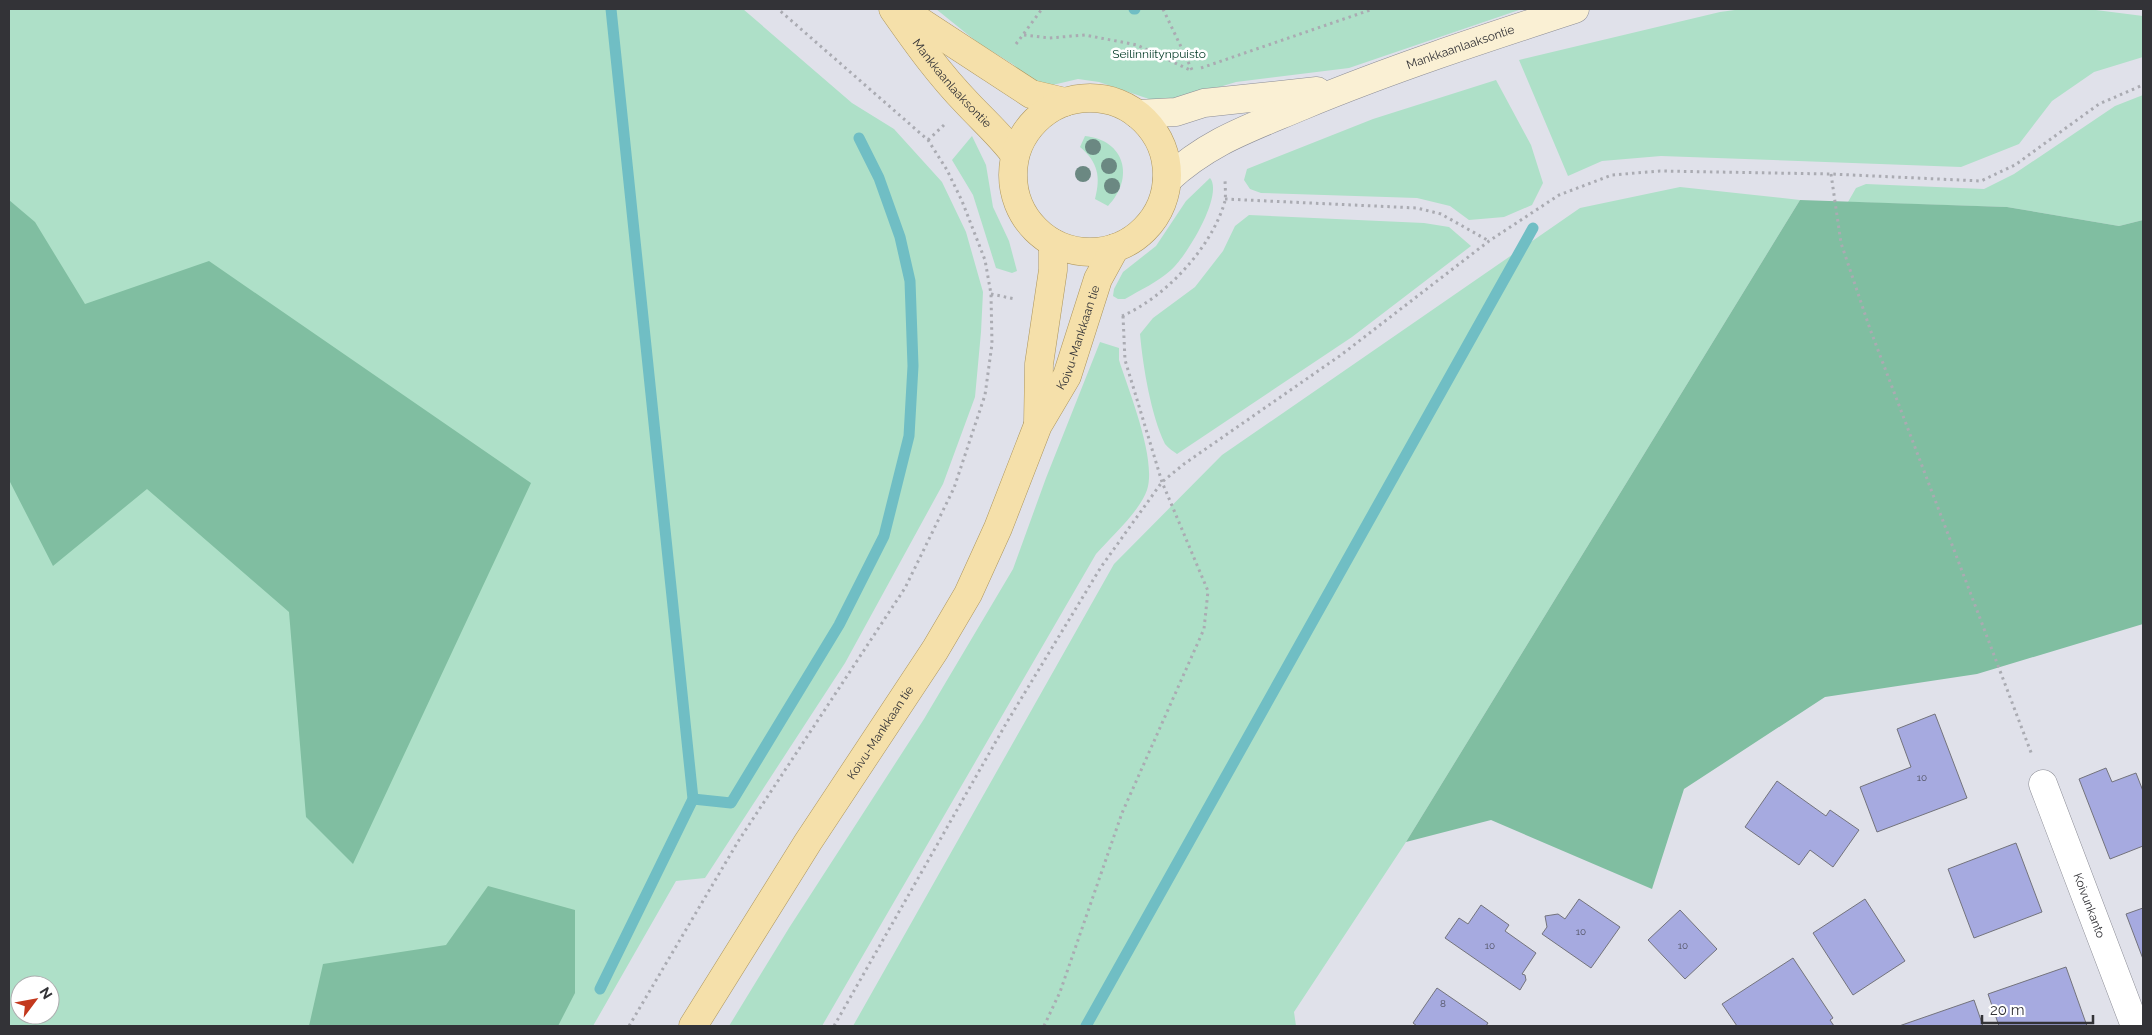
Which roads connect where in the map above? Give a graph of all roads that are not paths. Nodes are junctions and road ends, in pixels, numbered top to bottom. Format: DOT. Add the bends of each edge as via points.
graph roads {
  1 [pos="893,9"];
  2 [pos="901,9"];
  3 [pos="1574,9"];
  4 [pos="1346,88"];
  5 [pos="1065,102"];
  6 [pos="1137,114"];
  7 [pos="1015,155"];
  8 [pos="1167,180"];
  9 [pos="1053,243"];
  10 [pos="1115,248"];
  11 [pos="1038,425"];
  12 [pos="2043,784"];
  13 [pos="693,1026"];
  14 [pos="2135,1026"];
  1 -- 7 [label="main road, Mankkaanlaaksontie" via="925,55 967,103 998,132"];
  2 -- 5 [label="main road, Mankkaanlaaksontie" via="1031,94"];
  3 -- 4 [label="main road, Mankkaanlaaksontie"];
  4 -- 6 [label="main road, Mankkaanlaaksontie" via="1204,103 1176,112"];
  4 -- 8 [label="main road, Mankkaanlaaksontie" via="1219,141"];
  5 -- 6 [label="main road" via="1087,98 1110,100"];
  5 -- 7 [label="main road" via="1045,112 1028,128"];
  6 -- 8 [label="main road" via="1157,136 1167,165"];
  7 -- 9 [label="main road" via="1014,190 1020,208 1030,223"];
  8 -- 10 [label="main road" via="1159,209 1151,222 1141,233"];
  9 -- 10 [label="main road" via="1077,251"];
  9 -- 11 [label="main road, Koivu-Mankkaan tie" via="1053,270 1039,364"];
  10 -- 11 [label="main road, Koivu-Mankkaan tie" via="1085,313 1067,376"];
  11 -- 13 [label="main road, Koivu-Mankkaan tie" via="968,594"];
  12 -- 14 [label="street, Koivunkanto"];
}
